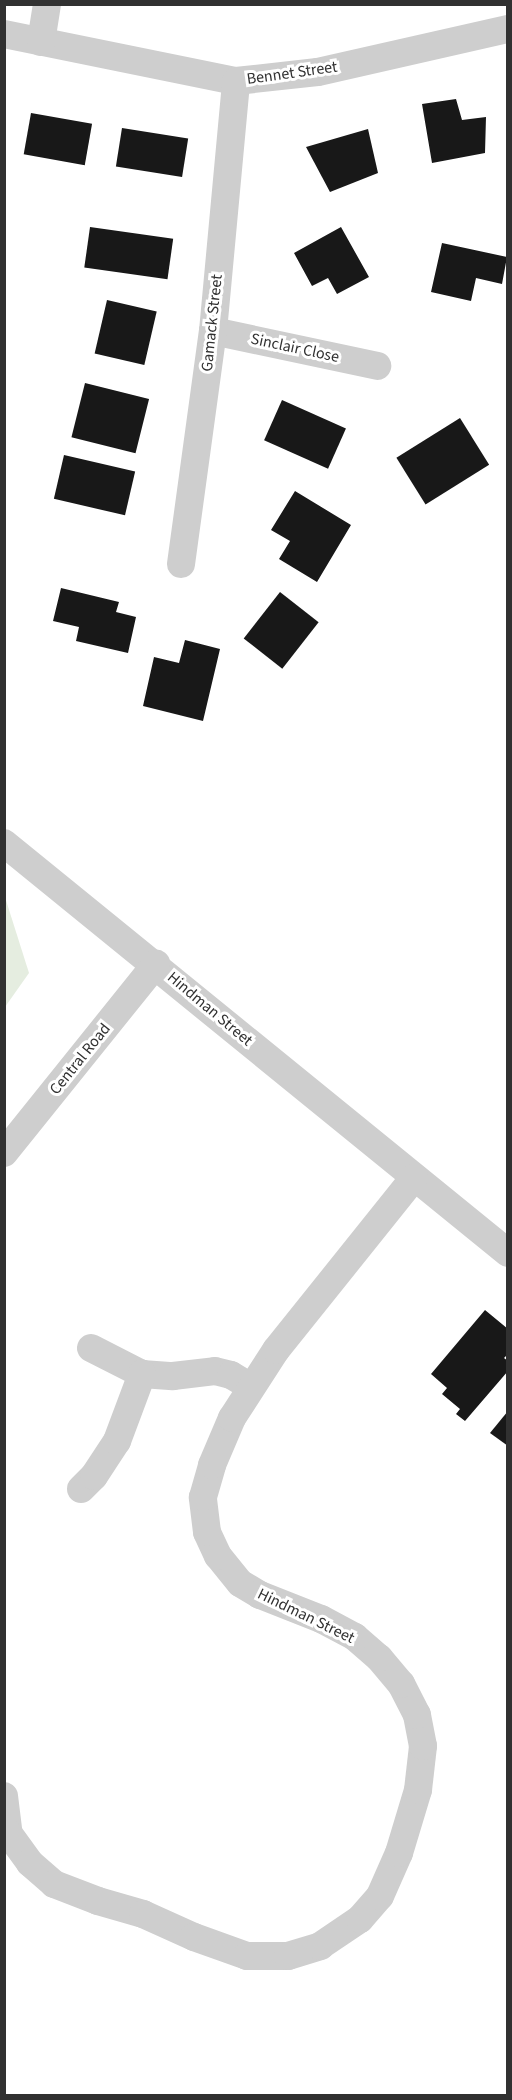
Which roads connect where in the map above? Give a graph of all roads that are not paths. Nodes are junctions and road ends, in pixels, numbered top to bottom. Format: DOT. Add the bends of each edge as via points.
graph roads {
  1 [pos="46,4"];
  2 [pos="507,29"];
  3 [pos="4,34"];
  4 [pos="41,42"];
  5 [pos="236,81"];
  6 [pos="213,331"];
  7 [pos="377,366"];
  8 [pos="181,564"];
  9 [pos="4,843"];
  10 [pos="156,964"];
  11 [pos="4,1153"];
  12 [pos="414,1178"];
  13 [pos="507,1253"];
  14 [pos="91,1348"];
  15 [pos="142,1374"];
  16 [pos="251,1387"];
  17 [pos="81,1489"];
  18 [pos="4,1796"];
  1 -- 4 [label="street"];
  2 -- 5 [label="street, Bennet Street" via="318,72"];
  3 -- 4 [label="street, Bennet Street"];
  4 -- 5 [label="street, Bennet Street"];
  5 -- 6 [label="street, Gamack Street"];
  6 -- 7 [label="street, Sinclair Close"];
  6 -- 8 [label="street, Gamack Street"];
  9 -- 10 [label="street, Hindman Street"];
  10 -- 11 [label="street, Central Road"];
  10 -- 12 [label="street, Hindman Street"];
  12 -- 13 [label="street, Hindman Street"];
  12 -- 16 [label="street, Hindman Street" via="276,1350"];
  14 -- 15 [label="street"];
  15 -- 16 [label="street" via="173,1376 214,1371 231,1375"];
  15 -- 17 [label="street" via="117,1441"];
  16 -- 18 [label="street, Hindman Street" via="232,1418 203,1497 207,1532 218,1556 240,1582 260,1595 355,1637 400,1684 417,1715 423,1746 418,1791 399,1853 380,1896 360,1919 320,1946 288,1956 247,1956 143,1914 54,1884 30,1863 9,1834"];
}
